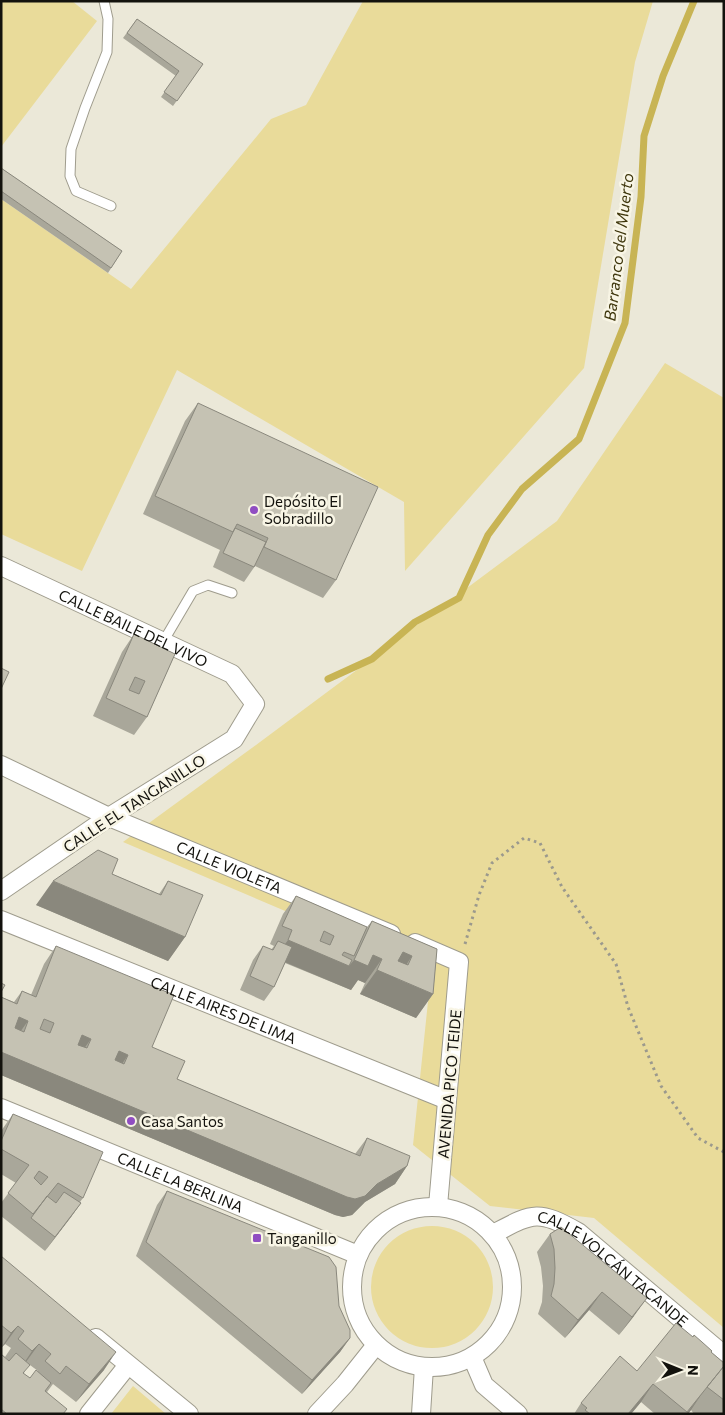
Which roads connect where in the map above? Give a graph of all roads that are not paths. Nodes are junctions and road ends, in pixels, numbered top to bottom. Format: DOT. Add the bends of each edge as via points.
graph roads {
  1 [pos="104,1"];
  2 [pos="111,206"];
  3 [pos="1,566"];
  4 [pos="232,592"];
  5 [pos="163,642"];
  6 [pos="256,704"];
  7 [pos="1,765"];
  8 [pos="110,817"];
  9 [pos="1,891"];
  10 [pos="1,920"];
  11 [pos="459,962"];
  12 [pos="447,1100"];
  13 [pos="1,1108"];
  14 [pos="438,1206"];
  15 [pos="493,1234"];
  16 [pos="358,1255"];
  17 [pos="83,1327"];
  18 [pos="376,1345"];
  19 [pos="724,1356"];
  20 [pos="472,1358"];
  21 [pos="128,1365"];
  22 [pos="424,1367"];
  23 [pos="90,1414"];
  24 [pos="189,1414"];
  25 [pos="316,1414"];
  26 [pos="421,1414"];
  27 [pos="518,1414"];
  1 -- 2 [label="lane" via="108,19 107,52 71,149 70,176 76,191"];
  3 -- 5 [label="street, CALLE BAILE DEL VIVO"];
  4 -- 5 [label="lane" via="208,585 193,591"];
  5 -- 6 [label="street, CALLE BAILE DEL VIVO" via="232,674"];
  6 -- 8 [label="street, CALLE EL TANGANILLO" via="234,739"];
  7 -- 8 [label="street, CALLE VIOLETA"];
  8 -- 9 [label="street, CALLE EL TANGANILLO"];
  8 -- 11 [label="street, CALLE VIOLETA"];
  10 -- 12 [label="street, CALLE AIRES DE LIMA"];
  11 -- 12 [label="street, AVENIDA PICO TEIDE"];
  12 -- 14 [label="street, AVENIDA PICO TEIDE"];
  13 -- 16 [label="street, CALLE LA BERLINA"];
  14 -- 15 [label="street" via="459,1210 478,1220"];
  14 -- 16 [label="street" via="405,1210 377,1228"];
  15 -- 19 [label="street, CALLE VOLCÁN TACANDE" via="523,1218 540,1216 558,1220 578,1232"];
  15 -- 20 [label="street" via="508,1259 513,1288 507,1316 492,1341"];
  16 -- 18 [label="street" via="352,1287 358,1319"];
  17 -- 21 [label="street"];
  18 -- 22 [label="street" via="398,1360"];
  18 -- 25 [label="street"];
  20 -- 22 [label="street"];
  20 -- 27 [label="street" via="484,1385"];
  21 -- 23 [label="street"];
  21 -- 24 [label="street"];
  22 -- 26 [label="street"];
}
